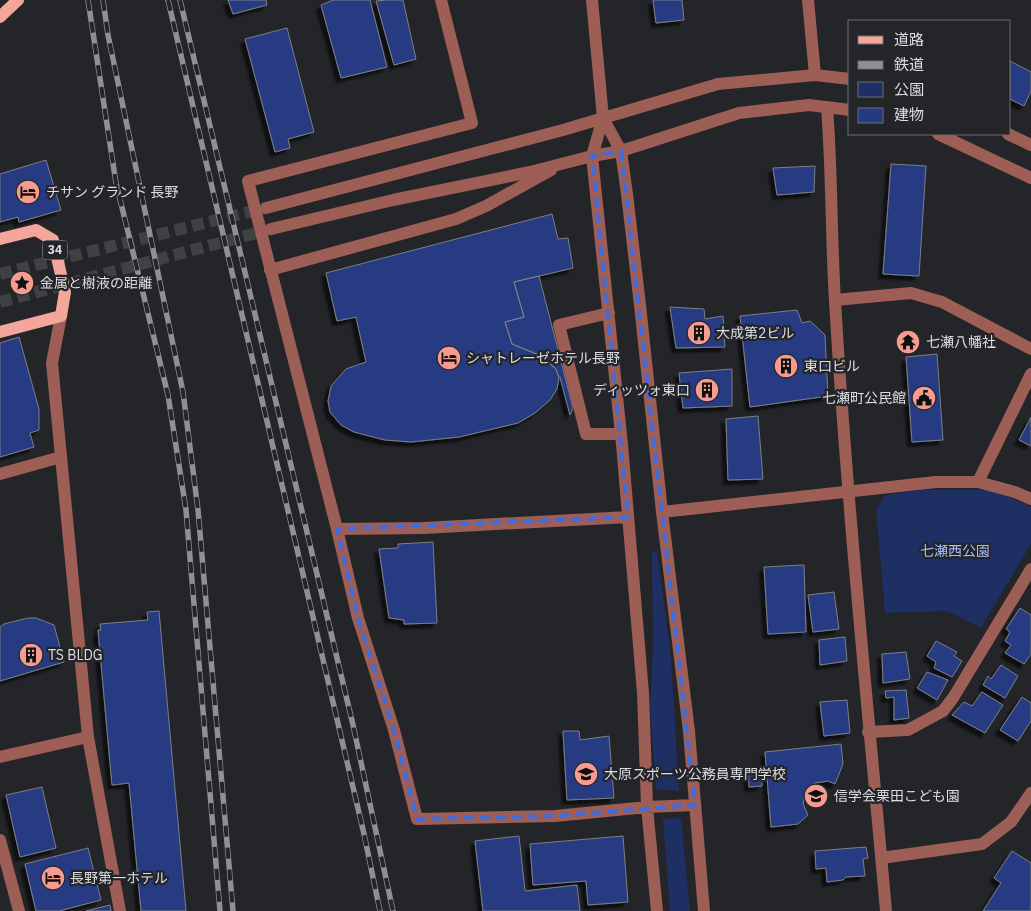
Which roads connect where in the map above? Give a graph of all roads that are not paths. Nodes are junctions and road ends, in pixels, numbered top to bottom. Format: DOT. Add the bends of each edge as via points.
graph roads {
  1 [pos="18,0"];
  2 [pos="440,0"];
  3 [pos="592,0"];
  4 [pos="808,0"];
  5 [pos="0,17"];
  6 [pos="815,75"];
  7 [pos="848,79"];
  8 [pos="827,107"];
  9 [pos="848,110"];
  10 [pos="603,118"];
  11 [pos="940,135"];
  12 [pos="1010,135"];
  13 [pos="1031,145"];
  14 [pos="621,152"];
  15 [pos="592,156"];
  16 [pos="563,163"];
  17 [pos="1031,178"];
  18 [pos="266,208"];
  19 [pos="271,229"];
  20 [pos="0,239"];
  21 [pos="270,270"];
  22 [pos="835,300"];
  23 [pos="609,313"];
  24 [pos="61,316"];
  25 [pos="0,332"];
  26 [pos="1031,349"];
  27 [pos="1031,374"];
  28 [pos="621,434"];
  29 [pos="61,457"];
  30 [pos="0,474"];
  31 [pos="978,482"];
  32 [pos="849,492"];
  33 [pos="1031,499"];
  34 [pos="662,512"];
  35 [pos="628,518"];
  36 [pos="337,529"];
  37 [pos="1031,570"];
  38 [pos="868,732"];
  39 [pos="88,737"];
  40 [pos="0,757"];
  41 [pos="1031,793"];
  42 [pos="695,805"];
  43 [pos="647,807"];
  44 [pos="0,840"];
  45 [pos="880,858"];
  46 [pos="20,911"];
  47 [pos="120,911"];
  48 [pos="657,911"];
  49 [pos="704,911"];
  50 [pos="886,911"];
  1 -- 5 [label="main road"];
  2 -- 21 [label="street" via="472,123 248,181"];
  3 -- 10 [label="street"];
  4 -- 6 [label="street"];
  6 -- 7 [label="street"];
  6 -- 10 [label="street" via="718,84"];
  8 -- 9 [label="street"];
  8 -- 14 [label="street" via="809,105 739,113"];
  8 -- 22 [label="street"];
  10 -- 14 [label="street"];
  10 -- 15 [label="street"];
  10 -- 18 [label="street"];
  11 -- 17 [label="street"];
  12 -- 13 [label="street"];
  14 -- 15 [label="street"];
  14 -- 34 [label="street"];
  15 -- 16 [label="street"];
  15 -- 23 [label="street"];
  16 -- 19 [label="street"];
  16 -- 21 [label="street" via="494,202 456,219"];
  20 -- 24 [label="main road, 34" via="36,230 53,240 65,292"];
  21 -- 36 [label="street"];
  22 -- 26 [label="street" via="911,294 942,302"];
  22 -- 32 [label="street"];
  23 -- 28 [label="street"];
  23 -- 28 [label="street" via="559,325 586,434"];
  24 -- 25 [label="main road"];
  24 -- 29 [label="street" via="52,363"];
  27 -- 31 [label="street"];
  28 -- 35 [label="street"];
  29 -- 30 [label="street"];
  29 -- 39 [label="street"];
  31 -- 32 [label="street" via="936,482"];
  31 -- 33 [label="street"];
  32 -- 34 [label="street"];
  32 -- 38 [label="street"];
  34 -- 42 [label="street"];
  35 -- 36 [label="street" via="432,528"];
  35 -- 43 [label="street" via="643,693"];
  36 -- 43 [label="street" via="358,618 418,819 555,816"];
  37 -- 38 [label="street" via="943,711 908,730"];
  38 -- 45 [label="street"];
  39 -- 40 [label="street"];
  39 -- 47 [label="street"];
  41 -- 45 [label="street" via="1011,822 982,844"];
  42 -- 43 [label="street"];
  42 -- 49 [label="street"];
  43 -- 48 [label="street"];
  44 -- 46 [label="street"];
  45 -- 50 [label="street"];
}
